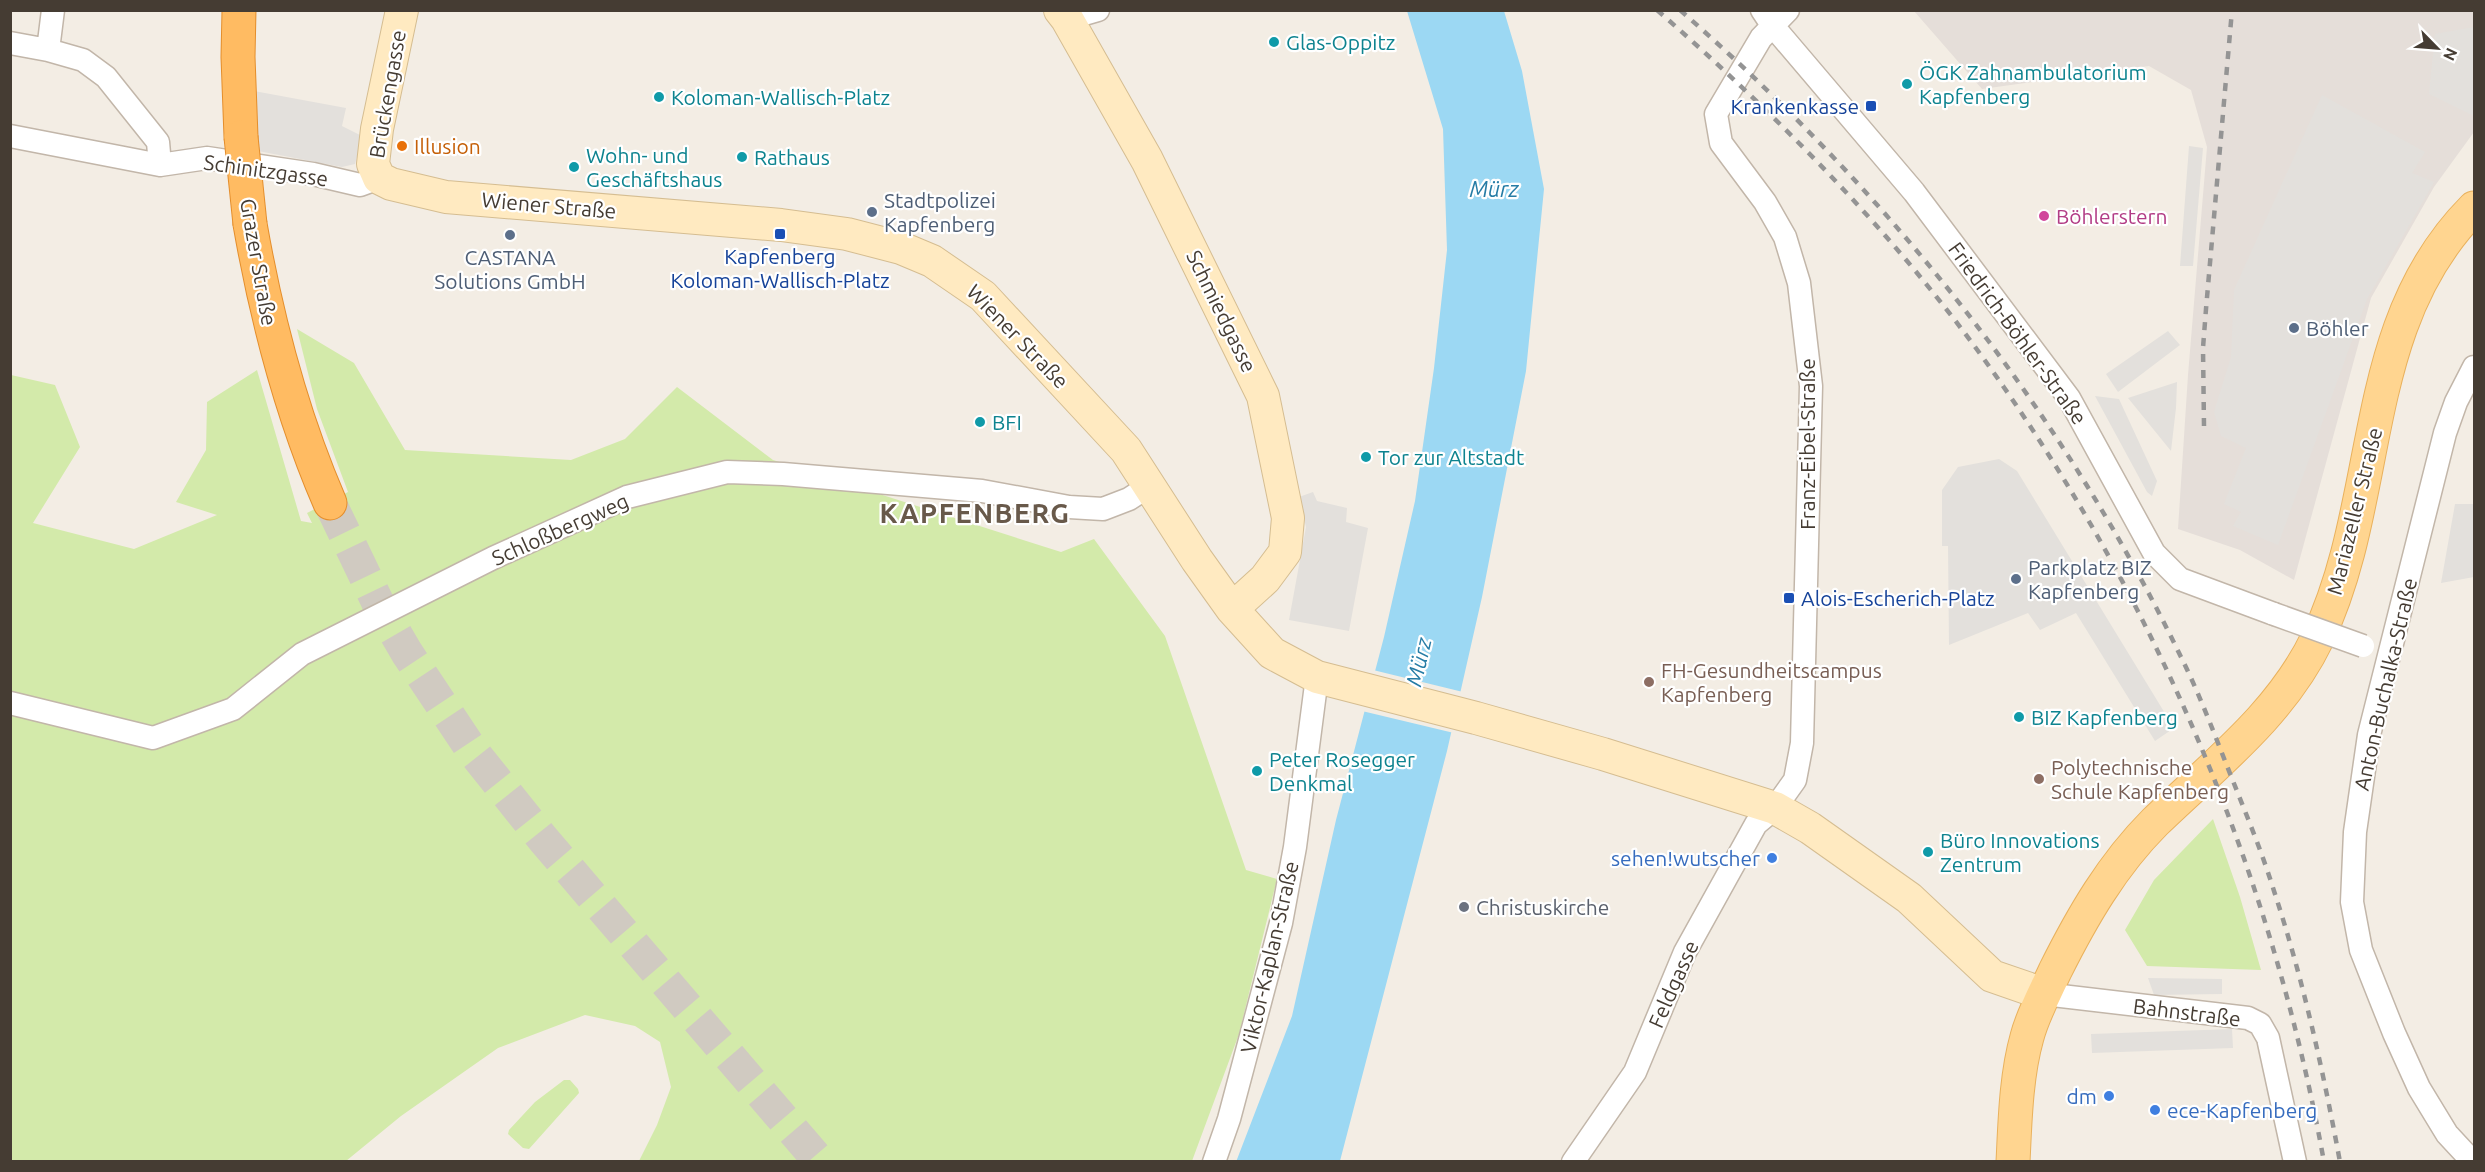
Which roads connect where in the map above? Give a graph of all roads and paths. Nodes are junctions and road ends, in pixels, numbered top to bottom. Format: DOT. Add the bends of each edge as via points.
graph roads {
  1 [pos="53,10"];
  2 [pos="239,10"];
  3 [pos="402,10"];
  4 [pos="1098,10"];
  5 [pos="1064,15"];
  6 [pos="1774,16"];
  7 [pos="10,43"];
  8 [pos="48,50"];
  9 [pos="10,136"];
  10 [pos="160,165"];
  11 [pos="379,178"];
  12 [pos="2475,208"];
  13 [pos="2475,367"];
  14 [pos="1149,486"];
  15 [pos="330,503"];
  16 [pos="1232,609"];
  17 [pos="2390,655"];
  18 [pos="1317,677"];
  19 [pos="10,703"];
  20 [pos="1775,808"];
  21 [pos="2044,994"];
  22 [pos="1214,1161"];
  23 [pos="1573,1161"];
  24 [pos="2013,1161"];
  25 [pos="2295,1161"];
  26 [pos="2473,1161"];
  1 -- 8 [label="street"];
  2 -- 15 [label="highway, Grazer Straße, bridge" via="241,137 261,290 294,412"];
  3 -- 11 [label="street, Brückengasse" via="377,129 373,164"];
  4 -- 5 [label="street"];
  5 -- 16 [label="street, Schmiedgasse" via="1147,160 1263,396 1288,518 1285,552 1265,579"];
  6 -- 17 [label="street, Friedrich-Böhler-Straße, bridge" via="1795,50 1914,192 2069,398 2154,553 2180,579"];
  6 -- 20 [label="street, Franz-Eibel-Straße" via="1716,114 1721,143 1765,202 1785,237 1799,283 1811,386 1802,743 1795,780"];
  7 -- 8 [label="street"];
  8 -- 10 [label="street" via="83,60 106,77 158,142"];
  9 -- 10 [label="street, Schinitzgasse"];
  10 -- 11 [label="street, Schinitzgasse" via="207,158 360,185"];
  11 -- 14 [label="street, Wiener Straße" via="446,197 781,225 848,234 901,248 932,261 983,296 1126,450"];
  12 -- 21 [label="main road, Mariazeller Straße" via="2453,229 2409,302 2387,366 2339,585 2317,639 2290,686 2261,723 2152,826 2115,869 2090,904"];
  13 -- 17 [label="street, Anton-Buchalka-Straße" via="2445,433"];
  14 -- 16 [label="street, Wiener Straße"];
  14 -- 19 [label="street, Schloßbergweg" via="1103,509 1069,507 982,491 727,472 627,497 493,558 302,654 232,710 153,738"];
  16 -- 18 [label="street, Wiener Straße" via="1272,653"];
  17 -- 26 [label="street, Anton-Buchalka-Straße" via="2360,784 2352,902 2361,950 2398,1042 2447,1134"];
  18 -- 20 [label="street, Wiener Straße" via="1603,754"];
  18 -- 22 [label="street, Viktor-Kaplan-Straße" via="1281,923"];
  20 -- 21 [label="street, Wiener Straße" via="1909,898 1992,976"];
  20 -- 23 [label="street, Feldgasse" via="1756,824 1684,952 1635,1072"];
  21 -- 24 [label="main road" via="2026,1038"];
  21 -- 25 [label="street, Bahnstraße" via="2248,1018 2260,1024 2268,1038"];
}
